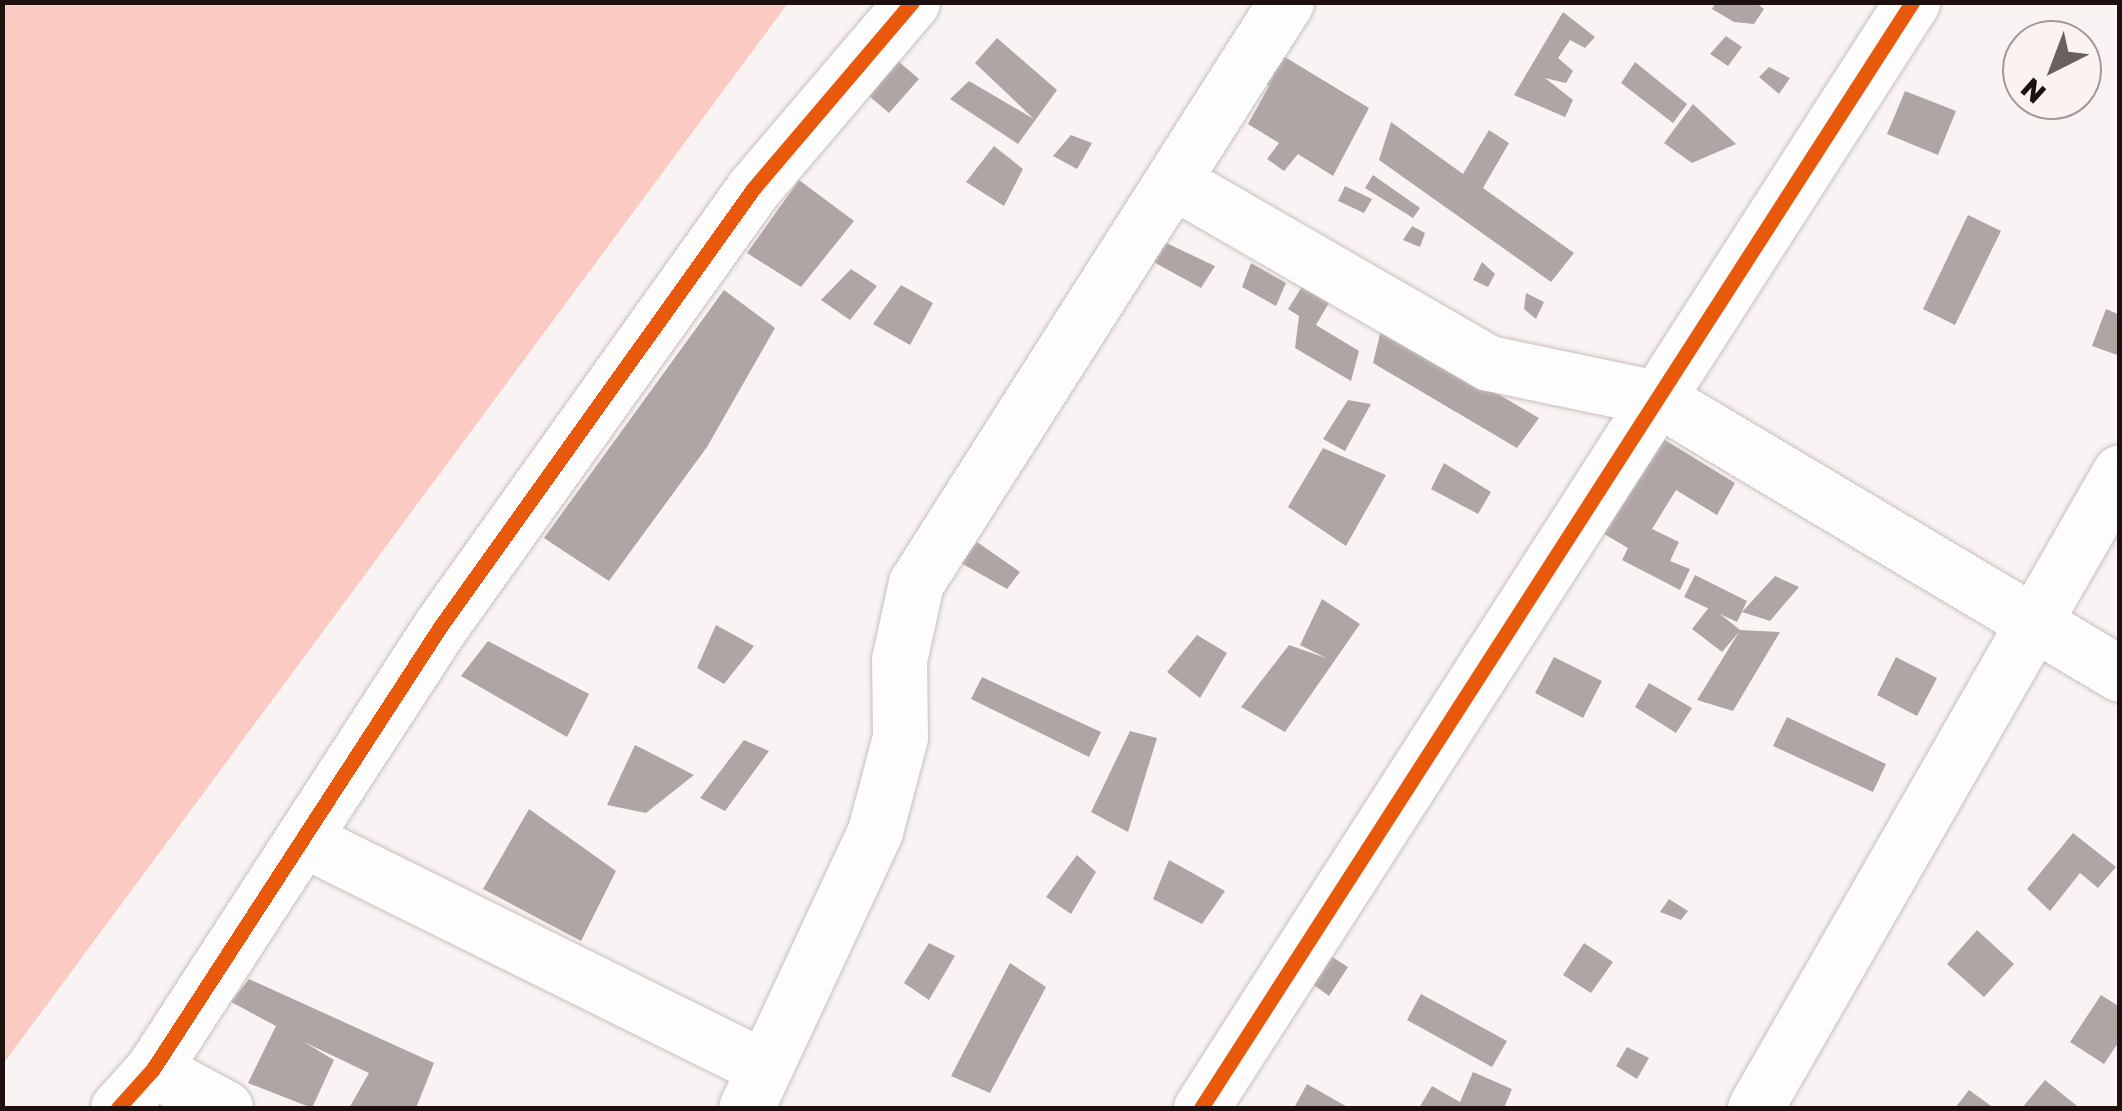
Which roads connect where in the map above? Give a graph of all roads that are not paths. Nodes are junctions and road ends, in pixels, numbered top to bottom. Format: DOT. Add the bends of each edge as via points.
graph roads {
  1 [pos="912,2"];
  2 [pos="1286,2"];
  3 [pos="1912,2"];
  4 [pos="1174,182"];
  5 [pos="1658,398"];
  6 [pos="2120,472"];
  7 [pos="2033,620"];
  8 [pos="2120,674"];
  9 [pos="305,840"];
  10 [pos="752,1087"];
  11 [pos="136,1089"];
  12 [pos="1217,1102"];
  13 [pos="225,1108"];
  14 [pos="1756,1108"];
  1 -- 9 [label="street" via="753,190 440,627"];
  2 -- 4 [label="street"];
  3 -- 5 [label="street"];
  4 -- 5 [label="street" via="1489,363"];
  4 -- 10 [label="street" via="916,584 899,660 900,737 875,831"];
  5 -- 7 [label="street"];
  5 -- 12 [label="street"];
  6 -- 7 [label="street"];
  7 -- 8 [label="street"];
  7 -- 14 [label="street"];
  9 -- 10 [label="street"];
  9 -- 11 [label="street"];
  11 -- 13 [label="street"];
}
